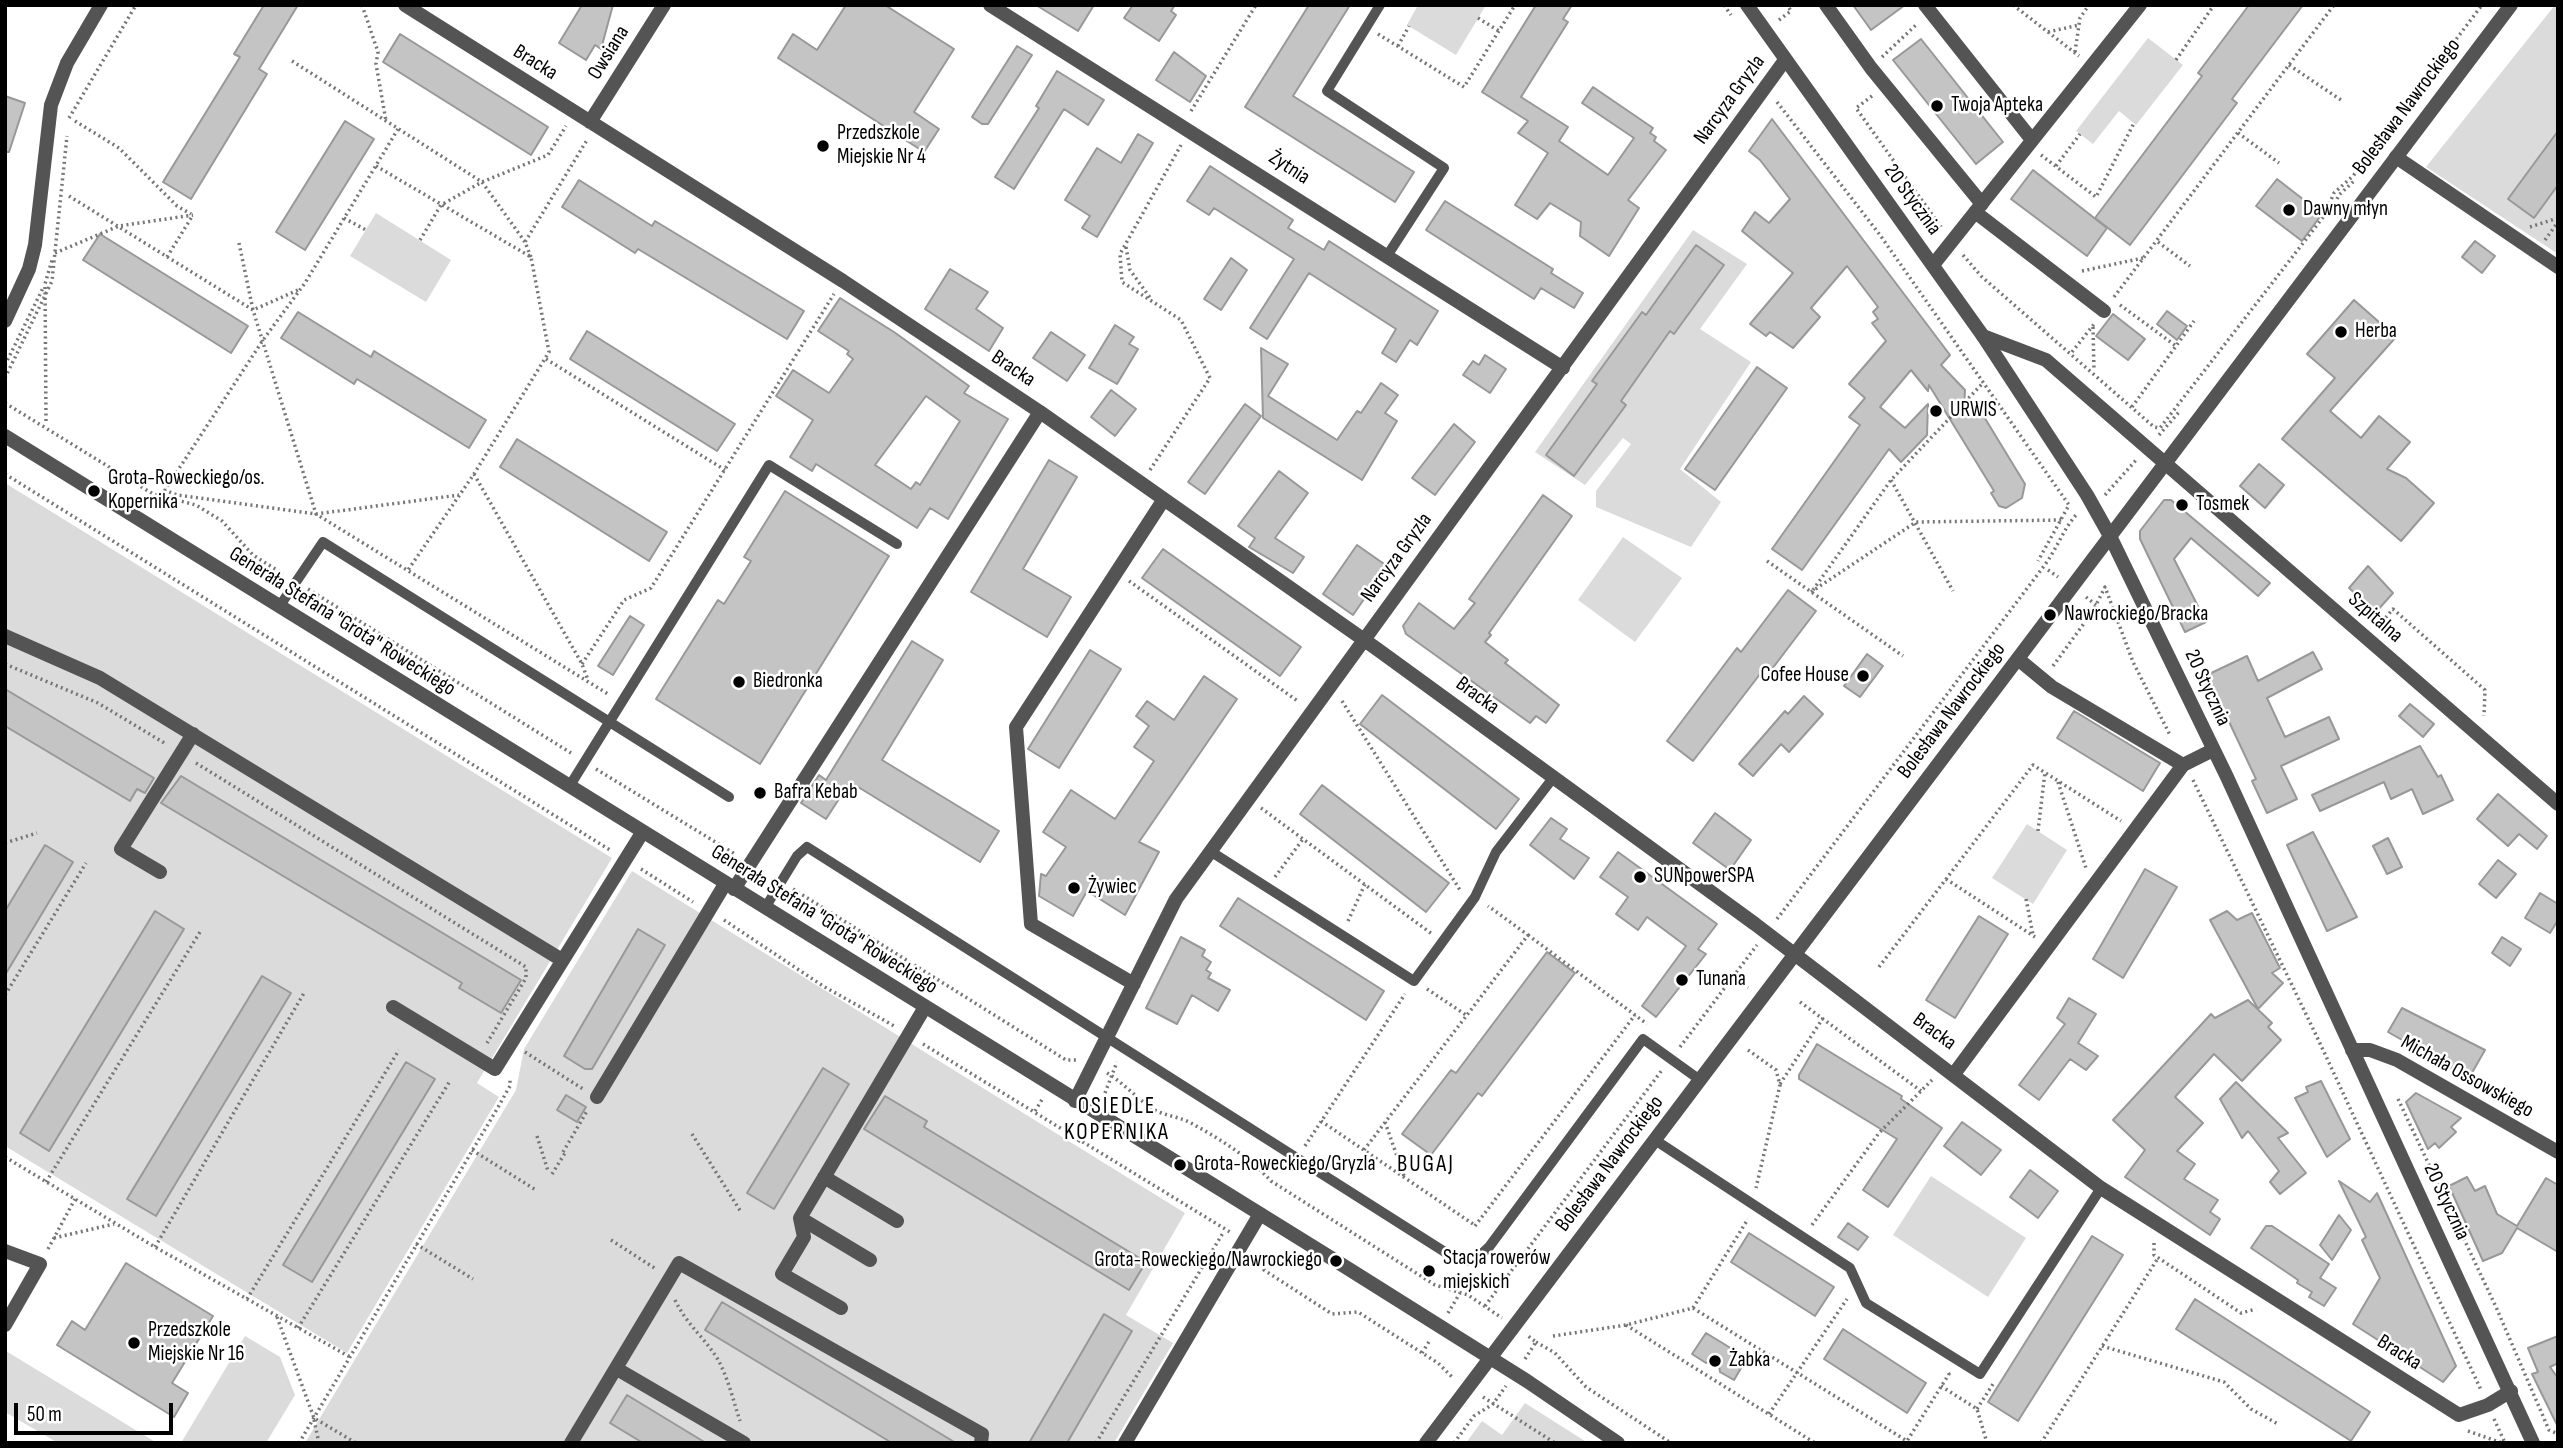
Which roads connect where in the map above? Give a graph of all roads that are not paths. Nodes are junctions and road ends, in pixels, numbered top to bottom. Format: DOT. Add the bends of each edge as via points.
graph roads {
  1 [pos="102,5"];
  2 [pos="405,5"];
  3 [pos="663,5"];
  4 [pos="990,5"];
  5 [pos="1380,5"];
  6 [pos="1747,5"];
  7 [pos="1826,5"];
  8 [pos="2140,5"];
  9 [pos="2511,5"];
  10 [pos="1928,9"];
  11 [pos="1784,60"];
  12 [pos="590,122"];
  13 [pos="2030,142"];
  14 [pos="2396,156"];
  15 [pos="1978,208"];
  16 [pos="1387,256"];
  17 [pos="1933,265"];
  18 [pos="2558,267"];
  19 [pos="2108,305"];
  20 [pos="5,321"];
  21 [pos="1983,336"];
  22 [pos="1563,368"];
  23 [pos="1040,412"];
  24 [pos="5,436"];
  25 [pos="2165,464"];
  26 [pos="1164,499"];
  27 [pos="2109,536"];
  28 [pos="897,544"];
  29 [pos="279,607"];
  30 [pos="5,636"];
  31 [pos="1363,640"];
  32 [pos="2018,659"];
  33 [pos="609,723"];
  34 [pos="193,734"];
  35 [pos="2213,750"];
  36 [pos="2184,765"];
  37 [pos="1553,778"];
  38 [pos="569,788"];
  39 [pos="729,797"];
  40 [pos="2558,804"];
  41 [pos="642,832"];
  42 [pos="1210,850"];
  43 [pos="160,872"];
  44 [pos="730,887"];
  45 [pos="765,908"];
  46 [pos="1794,955"];
  47 [pos="562,960"];
  48 [pos="1134,984"];
  49 [pos="393,1007"];
  50 [pos="925,1007"];
  51 [pos="1108,1037"];
  52 [pos="2352,1050"];
  53 [pos="1954,1074"];
  54 [pos="1700,1080"];
  55 [pos="597,1097"];
  56 [pos="1075,1101"];
  57 [pos="1655,1140"];
  58 [pos="2558,1152"];
  59 [pos="824,1177"];
  60 [pos="2101,1188"];
  61 [pos="1260,1214"];
  62 [pos="800,1218"];
  63 [pos="897,1221"];
  64 [pos="5,1251"];
  65 [pos="870,1260"];
  66 [pos="841,1308"];
  67 [pos="5,1325"];
  68 [pos="1490,1359"];
  69 [pos="617,1369"];
  70 [pos="2511,1391"];
  71 [pos="573,1443"];
  72 [pos="744,1443"];
  73 [pos="981,1443"];
  74 [pos="1125,1443"];
  75 [pos="1426,1443"];
  76 [pos="1618,1443"];
  77 [pos="2533,1443"];
  1 -- 20 [label="street" via="55,91 35,246"];
  2 -- 12 [label="street, Bracka"];
  3 -- 12 [label="street, Owsiana"];
  4 -- 16 [label="street, Żytnia"];
  5 -- 16 [label="lane" via="1327,91 1444,168"];
  6 -- 11 [label="street, 20 Stycznia"];
  7 -- 15 [label="street"];
  8 -- 13 [label="street"];
  9 -- 14 [label="street, Bolesława Nawrockiego"];
  10 -- 13 [label="street"];
  11 -- 17 [label="street, 20 Stycznia"];
  11 -- 22 [label="street, Narcyza Gryzla"];
  12 -- 23 [label="street, Bracka"];
  13 -- 15 [label="street"];
  14 -- 18 [label="street"];
  14 -- 25 [label="street, Bolesława Nawrockiego"];
  15 -- 17 [label="street"];
  15 -- 19 [label="street" via="2059,276"];
  16 -- 22 [label="street, Żytnia"];
  17 -- 21 [label="street, 20 Stycznia"];
  21 -- 25 [label="street, Szpitalna" via="2046,360"];
  21 -- 27 [label="street, 20 Stycznia"];
  22 -- 31 [label="street, Narcyza Gryzla"];
  23 -- 26 [label="street, Bracka"];
  23 -- 44 [label="street" via="751,864"];
  24 -- 29 [label="street, Generała Stefana \"Grota\" Roweckiego"];
  25 -- 27 [label="street, Bolesława Nawrockiego"];
  25 -- 40 [label="street, Szpitalna"];
  26 -- 31 [label="street, Bracka"];
  26 -- 48 [label="street" via="1016,727 1031,924"];
  27 -- 32 [label="street, Bolesława Nawrockiego"];
  27 -- 35 [label="street, 20 Stycznia"];
  28 -- 33 [label="lane" via="769,465"];
  29 -- 33 [label="lane" via="323,541"];
  29 -- 38 [label="street, Generała Stefana \"Grota\" Roweckiego"];
  30 -- 34 [label="street" via="100,678"];
  31 -- 37 [label="street, Bracka"];
  31 -- 42 [label="street, Narcyza Gryzla"];
  32 -- 36 [label="street"];
  32 -- 46 [label="street, Bolesława Nawrockiego"];
  33 -- 38 [label="lane"];
  33 -- 39 [label="lane"];
  34 -- 43 [label="street" via="121,849"];
  34 -- 47 [label="street"];
  35 -- 36 [label="street"];
  35 -- 52 [label="street, 20 Stycznia"];
  36 -- 53 [label="street"];
  37 -- 42 [label="lane" via="1496,852 1472,901 1414,981"];
  37 -- 46 [label="street, Bracka"];
  38 -- 41 [label="street, Generała Stefana \"Grota\" Roweckiego"];
  41 -- 44 [label="street, Generała Stefana \"Grota\" Roweckiego"];
  41 -- 47 [label="street"];
  42 -- 48 [label="street, Narcyza Gryzla" via="1176,899"];
  44 -- 45 [label="street, Generała Stefana \"Grota\" Roweckiego"];
  44 -- 55 [label="street" via="709,912"];
  45 -- 50 [label="street, Generała Stefana \"Grota\" Roweckiego"];
  45 -- 51 [label="lane" via="796,856 807,847"];
  46 -- 53 [label="street, Bracka"];
  46 -- 54 [label="street, Bolesława Nawrockiego"];
  47 -- 49 [label="street" via="495,1069"];
  48 -- 51 [label="street, Narcyza Gryzla"];
  50 -- 56 [label="street, Generała Stefana \"Grota\" Roweckiego"];
  50 -- 59 [label="street"];
  51 -- 54 [label="lane" via="1459,1261 1474,1261 1495,1240 1643,1039"];
  51 -- 56 [label="street, Narcyza Gryzla"];
  52 -- 58 [label="street, Michała Ossowskiego" via="2370,1050 2397,1060"];
  52 -- 70 [label="street, 20 Stycznia"];
  53 -- 60 [label="street, Bracka"];
  54 -- 57 [label="street, Bolesława Nawrockiego"];
  56 -- 61 [label="street, Generała Stefana \"Grota\" Roweckiego"];
  57 -- 60 [label="lane" via="1850,1268 1866,1303 1980,1374"];
  57 -- 68 [label="street, Bolesława Nawrockiego"];
  59 -- 62 [label="street"];
  59 -- 63 [label="street"];
  60 -- 70 [label="street, Bracka" via="2459,1415"];
  61 -- 68 [label="street, Generała Stefana \"Grota\" Roweckiego"];
  61 -- 74 [label="street"];
  62 -- 65 [label="street"];
  62 -- 66 [label="street" via="804,1237 782,1274"];
  64 -- 67 [label="street" via="40,1265"];
  68 -- 75 [label="street, Bolesława Nawrockiego"];
  68 -- 76 [label="street, Generała Stefana \"Grota\" Roweckiego"];
  69 -- 71 [label="street"];
  69 -- 72 [label="street"];
  69 -- 73 [label="street" via="679,1263 985,1435"];
  70 -- 77 [label="street, 20 Stycznia"];
}
